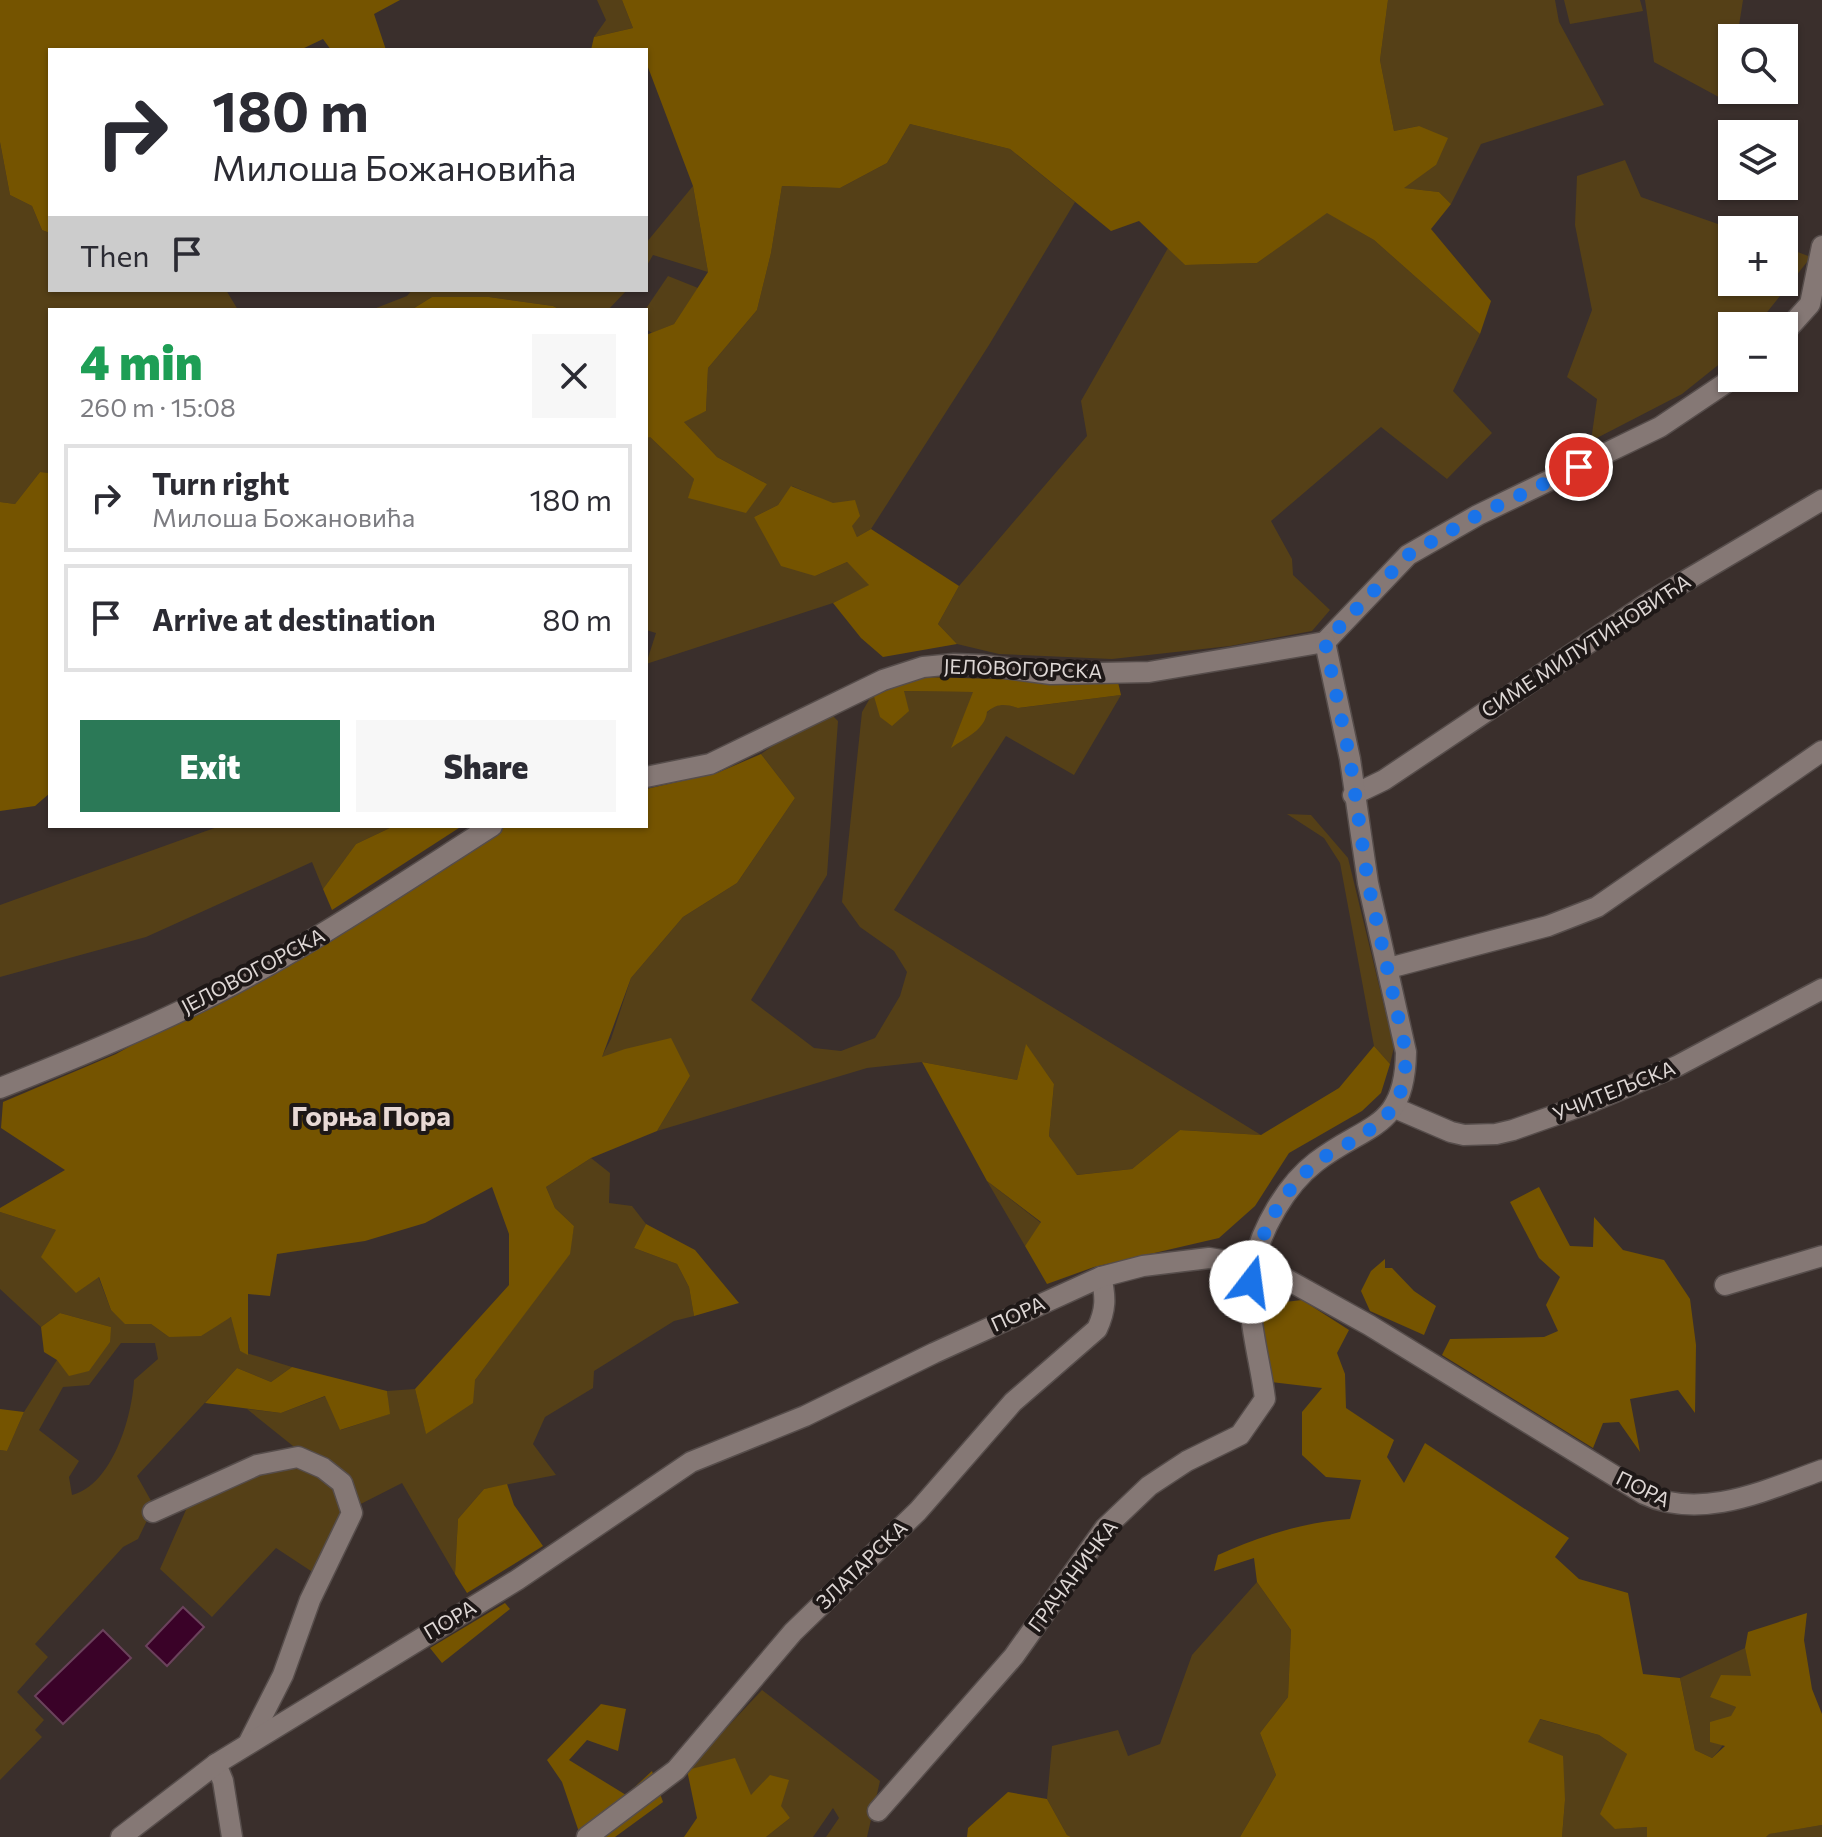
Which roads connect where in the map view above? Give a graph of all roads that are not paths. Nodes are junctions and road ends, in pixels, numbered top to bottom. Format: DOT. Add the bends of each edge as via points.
graph roads {
  1 [pos="1822,246"];
  2 [pos="1798,317"];
  3 [pos="1718,388"];
  4 [pos="1822,500"];
  5 [pos="1325,642"];
  6 [pos="1822,751"];
  7 [pos="648,777"];
  8 [pos="1353,795"];
  9 [pos="489,828"];
  10 [pos="1389,968"];
  11 [pos="1822,989"];
  12 [pos="0,1088"];
  13 [pos="1395,1108"];
  14 [pos="1822,1256"];
  15 [pos="1253,1265"];
  16 [pos="1101,1277"];
  17 [pos="1725,1285"];
  18 [pos="1822,1470"];
  19 [pos="153,1512"];
  20 [pos="248,1744"];
  21 [pos="216,1764"];
  22 [pos="878,1811"];
  23 [pos="121,1837"];
  24 [pos="232,1837"];
  25 [pos="587,1837"];
  1 -- 2 [label="street" via="1810,304"];
  3 -- 5 [label="street" via="1660,427 1408,555"];
  4 -- 8 [label="street, СИМЕ МИЛУТИНОВИЋА" via="1648,603 1384,780"];
  5 -- 7 [label="street, ЈЕЛОВОГОРСКА" via="1149,672 1051,674 982,665 923,667 883,680 710,764"];
  5 -- 8 [label="street"];
  6 -- 10 [label="street" via="1597,907 1548,926"];
  8 -- 10 [label="street"];
  9 -- 12 [label="street, ЈЕЛОВОГОРСКА" via="344,921 197,1003"];
  10 -- 13 [label="street" via="1406,1052"];
  11 -- 13 [label="street, УЧИТЕЉСКА" via="1677,1066 1513,1130 1464,1135"];
  13 -- 15 [label="street" via="1299,1179 1272,1214"];
  14 -- 17 [label="street"];
  15 -- 16 [label="street, ПОРА" via="1187,1259"];
  15 -- 18 [label="street, ПОРА" via="1369,1325 1663,1502 1697,1507 1719,1503"];
  15 -- 22 [label="street, ГРАЧАНИЧКА" via="1249,1299 1265,1399 1240,1435 1149,1486 1105,1528 1014,1656"];
  16 -- 20 [label="street, ПОРА" via="805,1416 691,1462 517,1580"];
  16 -- 25 [label="street, ЗЛАТАРСКА" via="1106,1302 1097,1329 1013,1402 918,1511 793,1632 676,1770"];
  19 -- 20 [label="street" via="257,1465 298,1457 342,1483 352,1513"];
  20 -- 21 [label="street, ПОРА"];
  21 -- 23 [label="street, ПОРА"];
  21 -- 24 [label="street"];
}
